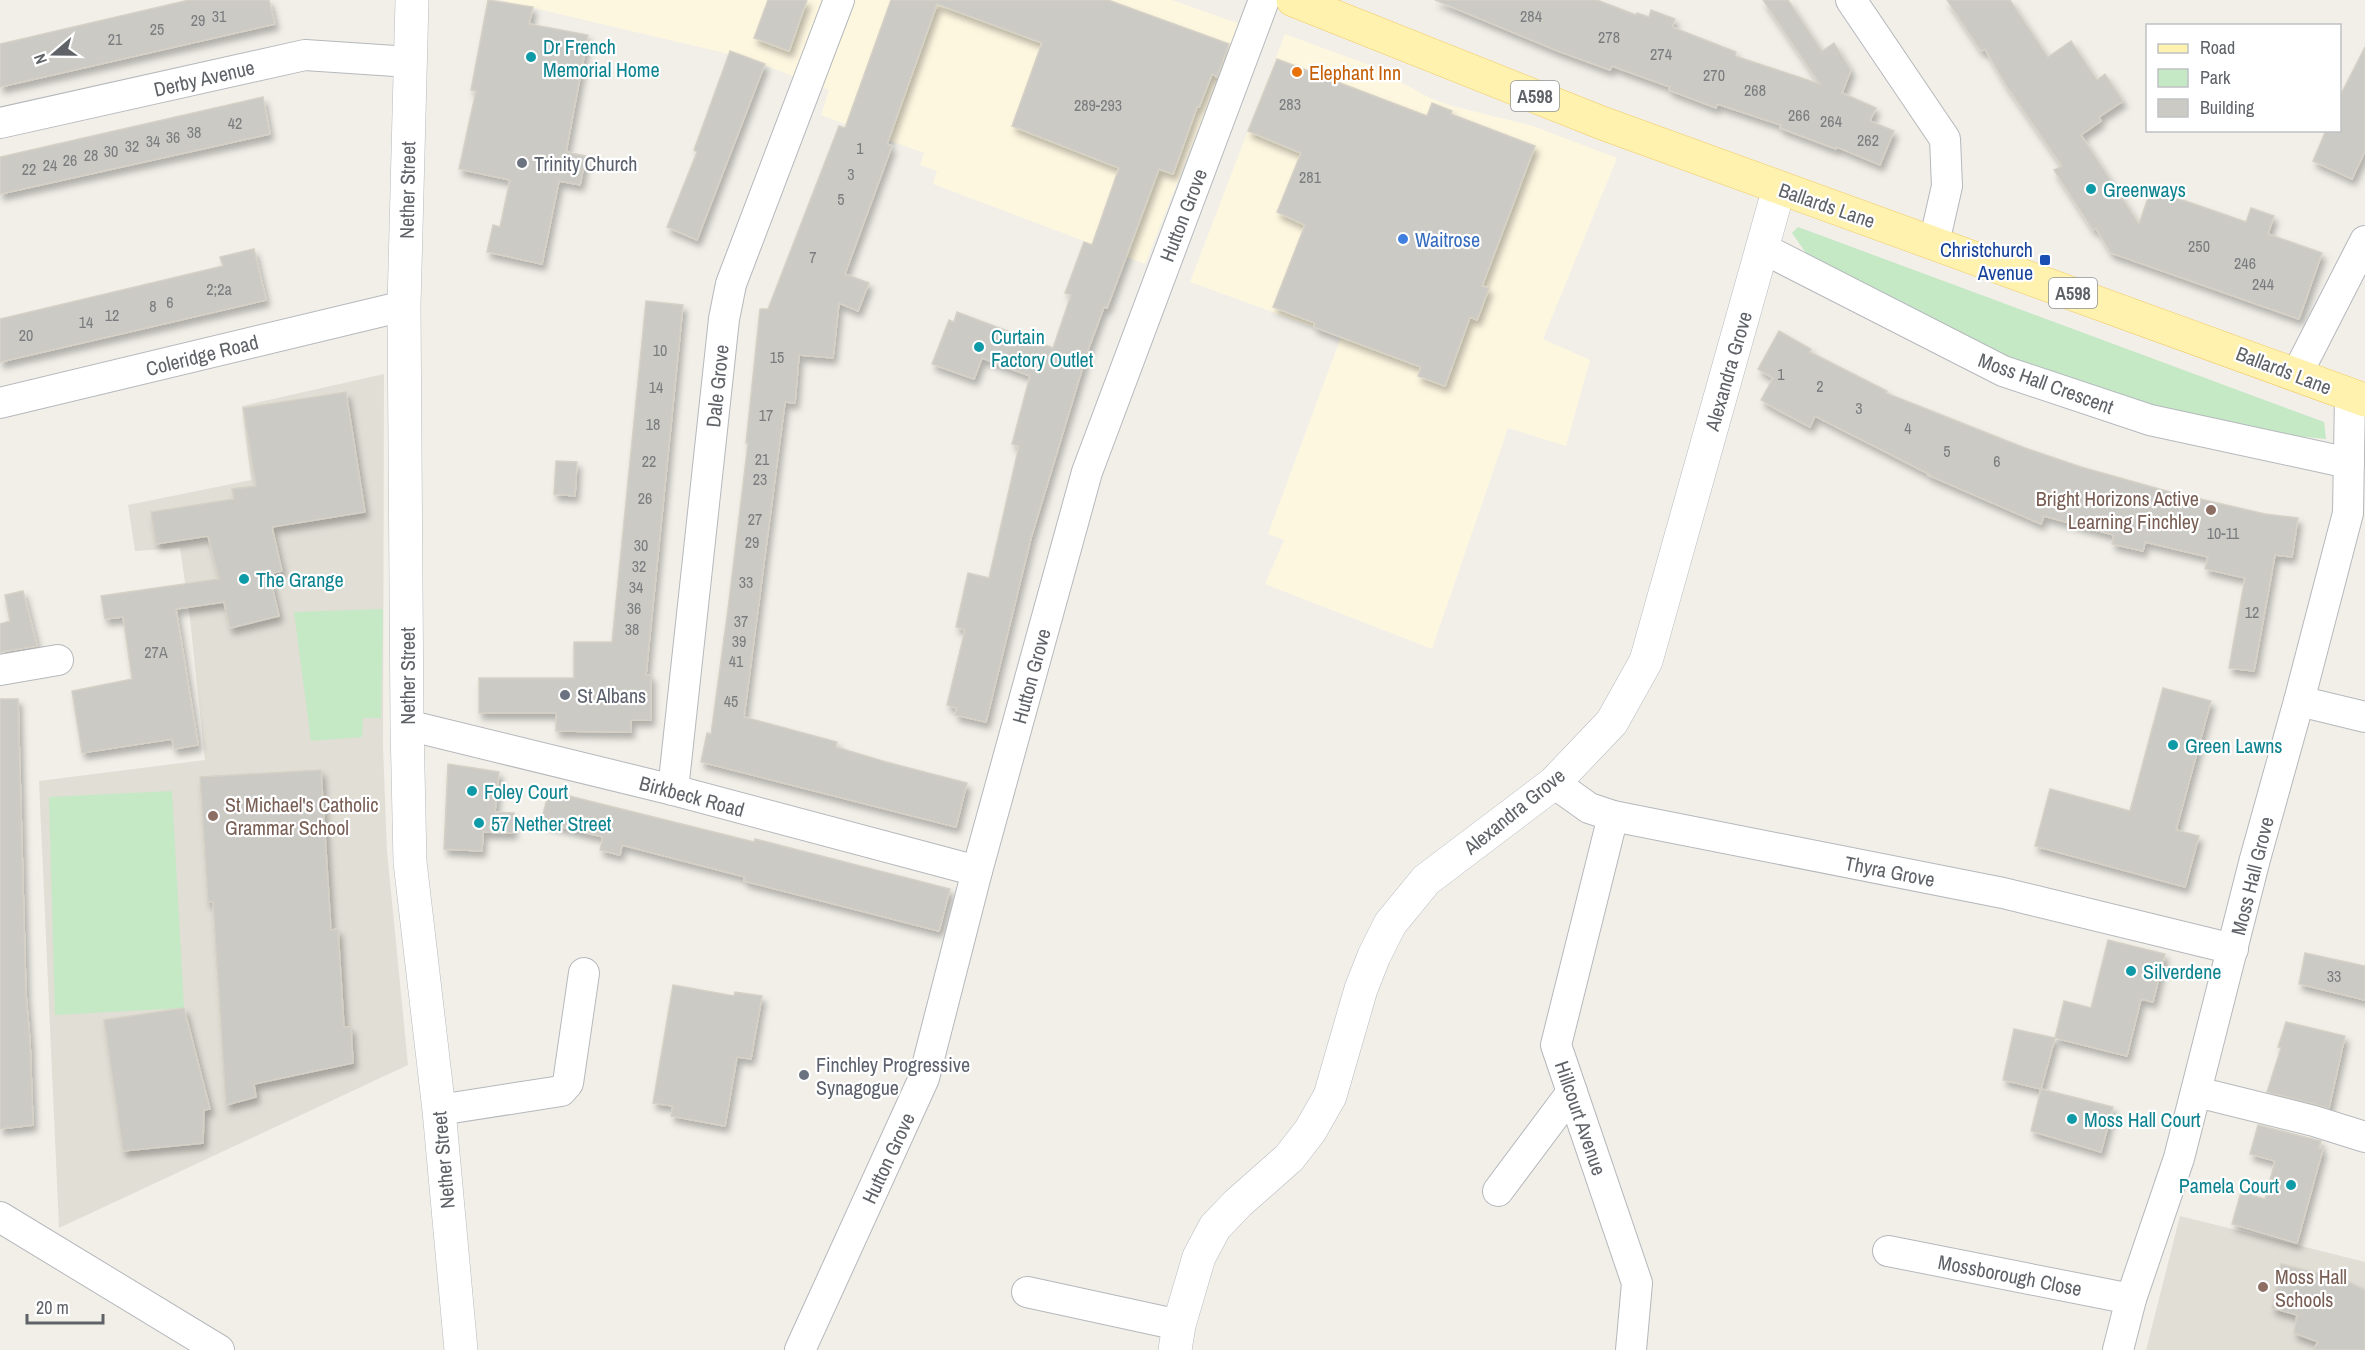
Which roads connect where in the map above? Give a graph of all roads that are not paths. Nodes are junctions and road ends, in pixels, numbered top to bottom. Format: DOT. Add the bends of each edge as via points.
graph roads {
  1 [pos="412,0"];
  2 [pos="839,0"];
  3 [pos="1264,0"];
  4 [pos="1293,0"];
  5 [pos="1851,0"];
  6 [pos="410,62"];
  7 [pos="0,123"];
  8 [pos="1779,188"];
  9 [pos="2365,241"];
  10 [pos="1935,243"];
  11 [pos="1762,248"];
  12 [pos="404,306"];
  13 [pos="2297,374"];
  14 [pos="2358,398"];
  15 [pos="0,403"];
  16 [pos="2349,463"];
  17 [pos="58,660"];
  18 [pos="0,670"];
  19 [pos="2299,701"];
  20 [pos="2365,717"];
  21 [pos="407,725"];
  22 [pos="1554,783"];
  23 [pos="673,790"];
  24 [pos="1613,816"];
  25 [pos="977,871"];
  26 [pos="2233,950"];
  27 [pos="584,973"];
  28 [pos="1572,1092"];
  29 [pos="2197,1092"];
  30 [pos="439,1110"];
  31 [pos="2365,1137"];
  32 [pos="1498,1191"];
  33 [pos="0,1217"];
  34 [pos="1888,1251"];
  35 [pos="1028,1292"];
  36 [pos="2131,1299"];
  37 [pos="1177,1337"];
  38 [pos="219,1350"];
  39 [pos="461,1350"];
  40 [pos="800,1350"];
  41 [pos="1630,1350"];
  42 [pos="2118,1350"];
  1 -- 6 [label="street, Nether Street"];
  2 -- 23 [label="street, Dale Grove" via="731,284"];
  3 -- 25 [label="street, Hutton Grove" via="1087,472"];
  4 -- 8 [label="main road, Ballards Lane / A598" via="1602,123"];
  5 -- 10 [label="street" via="1945,140 1947,186"];
  6 -- 7 [label="street, Derby Avenue" via="305,55"];
  6 -- 12 [label="street, Nether Street"];
  8 -- 10 [label="main road, Ballards Lane / A598"];
  8 -- 11 [label="street, Alexandra Grove"];
  9 -- 13 [label="street"];
  10 -- 13 [label="main road, Ballards Lane / A598"];
  11 -- 16 [label="street, Moss Hall Crescent" via="2003,371 2150,420"];
  11 -- 22 [label="street, Alexandra Grove" via="1646,661 1612,722"];
  12 -- 15 [label="street, Coleridge Road"];
  12 -- 21 [label="street, Nether Street"];
  13 -- 14 [label="main road, Ballards Lane / A598"];
  14 -- 16 [label="street, Moss Hall Grove"];
  16 -- 19 [label="street, Moss Hall Grove" via="2348,513"];
  17 -- 18 [label="street"];
  19 -- 20 [label="street"];
  19 -- 26 [label="street, Moss Hall Grove"];
  21 -- 23 [label="street, Birkbeck Road"];
  21 -- 30 [label="street, Nether Street" via="410,862"];
  22 -- 24 [label="street, Thyra Grove" via="1589,808"];
  22 -- 37 [label="street, Alexandra Grove" via="1426,880 1390,924 1362,989 1330,1096 1289,1158 1215,1227 1199,1257"];
  23 -- 25 [label="street, Birkbeck Road"];
  24 -- 26 [label="street, Thyra Grove" via="2003,893"];
  24 -- 28 [label="street, Hillcourt Avenue" via="1556,1045"];
  25 -- 40 [label="street, Hutton Grove" via="924,1078"];
  26 -- 29 [label="street, Moss Hall Grove"];
  27 -- 30 [label="street" via="568,1083 561,1092"];
  28 -- 32 [label="street"];
  28 -- 41 [label="street, Hillcourt Avenue" via="1637,1283"];
  29 -- 31 [label="street"];
  29 -- 36 [label="street, Moss Hall Grove"];
  30 -- 39 [label="street, Nether Street"];
  33 -- 38 [label="street"];
  34 -- 36 [label="street, Mossborough Close"];
  35 -- 37 [label="street"];
  36 -- 42 [label="street, Moss Hall Grove"];
}
